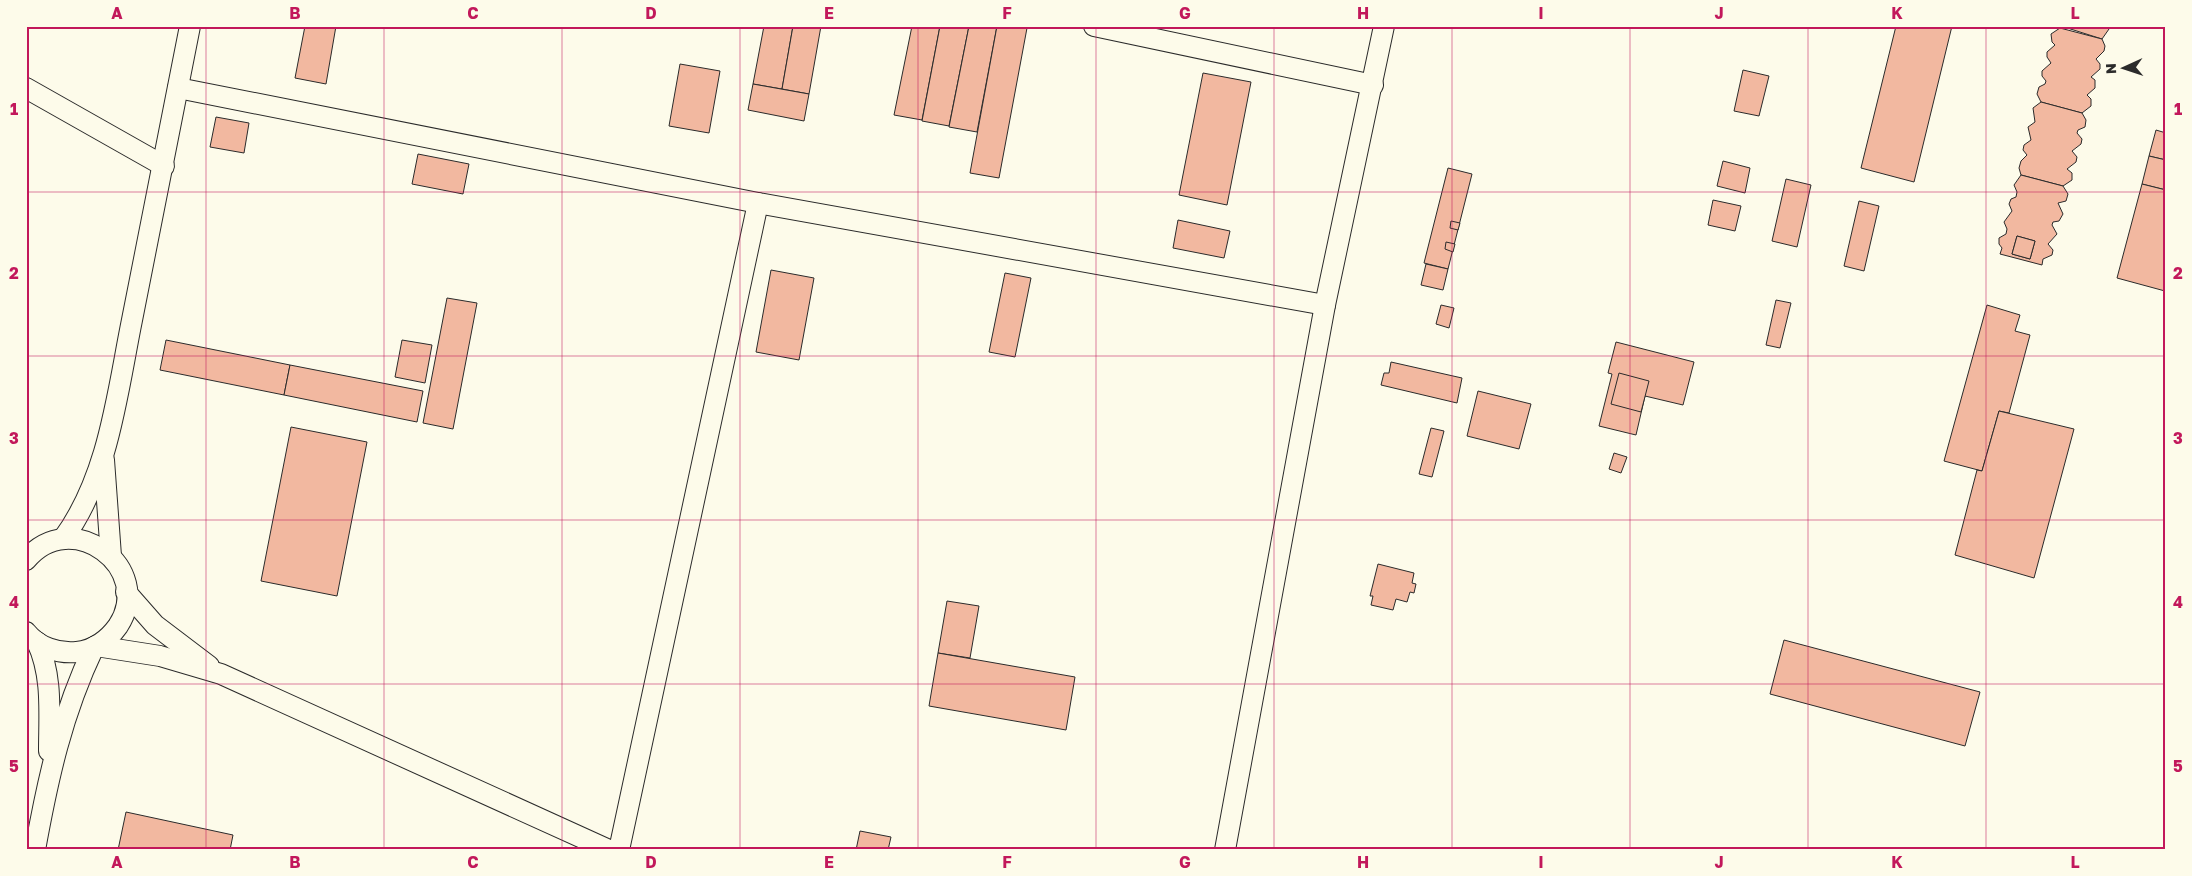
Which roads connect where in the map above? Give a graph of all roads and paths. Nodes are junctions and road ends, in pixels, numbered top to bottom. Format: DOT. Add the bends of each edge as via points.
graph roads {
  1 [pos="190,26"];
  2 [pos="1094,26"];
  3 [pos="1384,26"];
  4 [pos="1372,84"];
  5 [pos="26,88"];
  6 [pos="178,88"];
  7 [pos="164,166"];
  8 [pos="758,203"];
  9 [pos="1325,305"];
  10 [pos="104,456"];
  11 [pos="63,539"];
  12 [pos="28,556"];
  13 [pos="111,556"];
  14 [pos="126,592"];
  15 [pos="32,637"];
  16 [pos="95,647"];
  17 [pos="221,674"];
  18 [pos="49,771"];
  19 [pos="34,850"];
  20 [pos="609,850"];
  21 [pos="619,850"];
  22 [pos="1225,850"];
  1 -- 6 [label="street"];
  2 -- 4 [label="street"];
  3 -- 4 [label="street"];
  4 -- 9 [label="street"];
  5 -- 7 [label="street"];
  6 -- 7 [label="street"];
  6 -- 8 [label="street"];
  7 -- 10 [label="street"];
  8 -- 9 [label="street"];
  8 -- 21 [label="street"];
  9 -- 22 [label="street"];
  10 -- 11 [label="street" via="79,514"];
  10 -- 13 [label="street"];
  11 -- 12 [label="street" via="46,544"];
  11 -- 13 [label="street" via="84,540"];
  13 -- 14 [label="street" via="124,576"];
  14 -- 16 [label="street" via="125,611 120,622 106,640"];
  14 -- 17 [label="street" via="155,625"];
  15 -- 16 [label="street" via="59,652 71,653"];
  15 -- 18 [label="street" via="43,655 49,685"];
  16 -- 17 [label="street" via="160,656"];
  16 -- 18 [label="street" via="72,701"];
  17 -- 20 [label="street"];
  18 -- 19 [label="street"];
}
